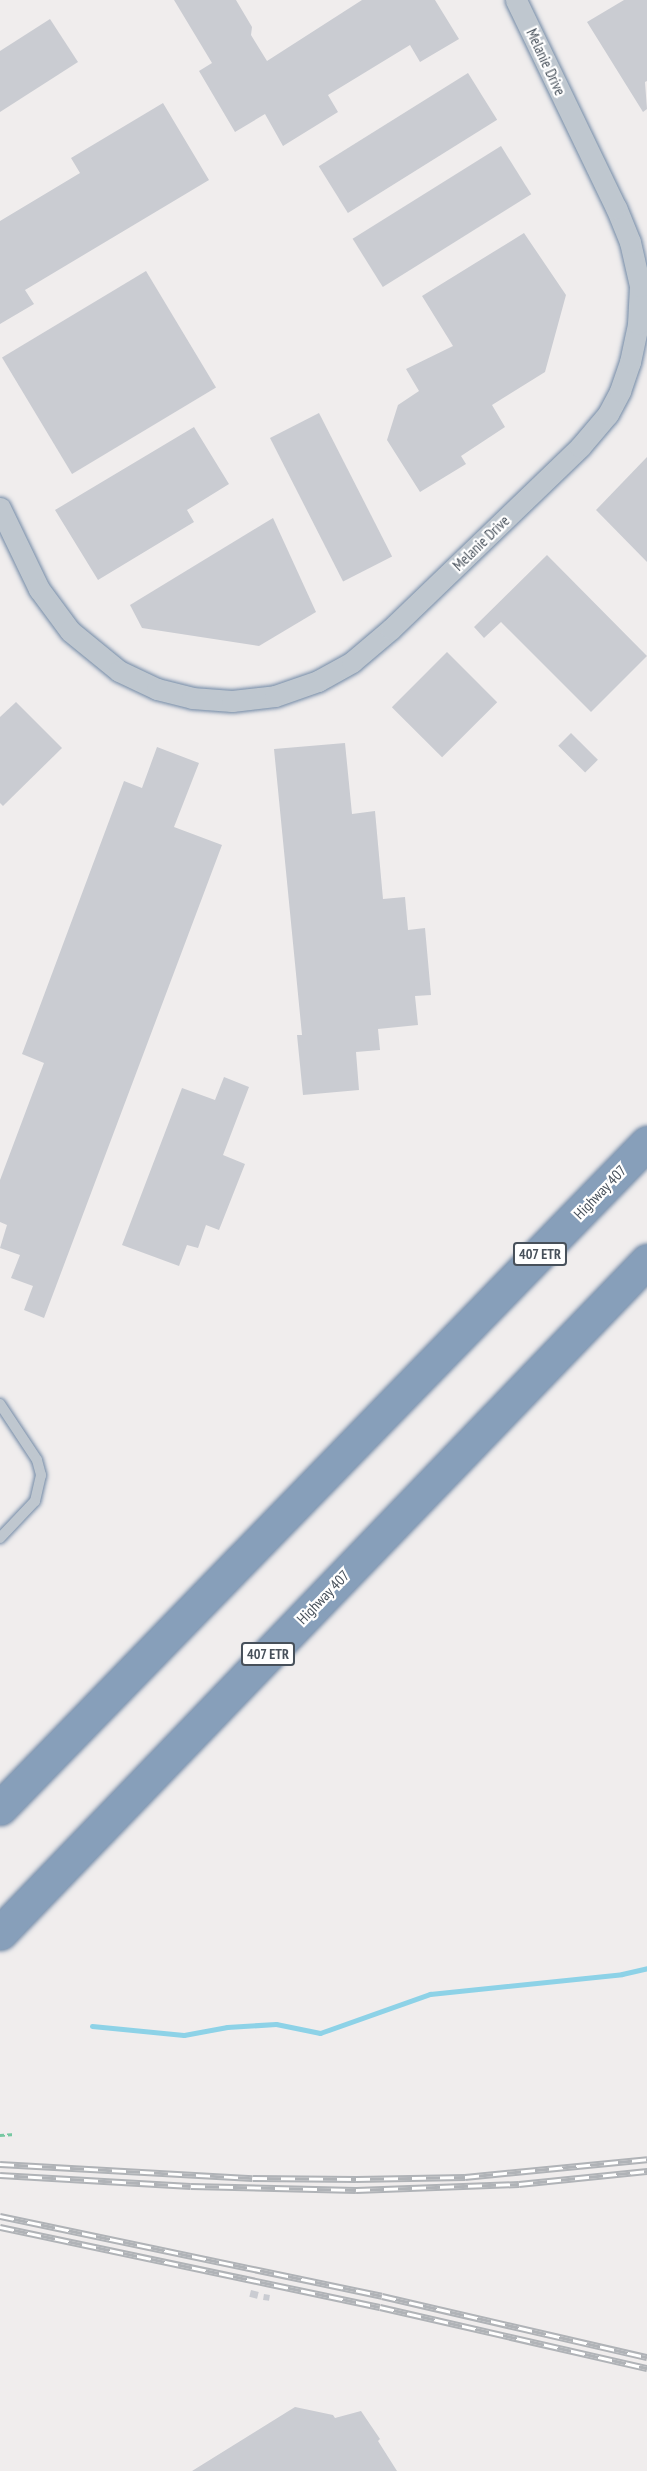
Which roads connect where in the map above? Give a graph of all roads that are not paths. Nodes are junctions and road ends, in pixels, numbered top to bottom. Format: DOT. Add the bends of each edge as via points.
graph roads {
  1 [pos="516,0"];
  2 [pos="0,508"];
  3 [pos="647,1143"];
  4 [pos="647,1261"];
  5 [pos="0,1404"];
  6 [pos="0,1538"];
  7 [pos="0,1808"];
  8 [pos="0,1933"];
  1 -- 2 [label="street, Melanie Drive" via="616,208 630,242 640,286 638,324 620,391 608,414 580,447 352,662 318,681 275,696 232,701 192,698 157,689 119,671 65,624 39,589"];
  3 -- 7 [label="highway, Highway 407 / 407 ETR"];
  4 -- 8 [label="highway, Highway 407 / 407 ETR"];
  5 -- 6 [label="lane" via="37,1460 41,1475 35,1501"];
}
